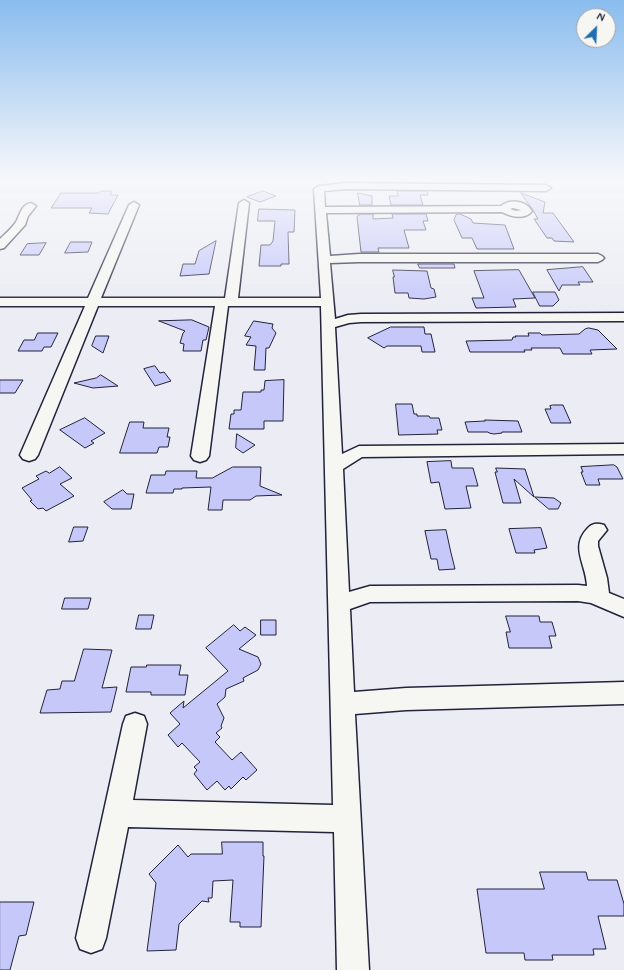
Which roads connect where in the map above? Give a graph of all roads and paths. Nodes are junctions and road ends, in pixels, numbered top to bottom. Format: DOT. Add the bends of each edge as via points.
graph roads {
  1 [pos="21,221"];
  2 [pos="127,221"];
  3 [pos="241,221"];
  4 [pos="321,221"];
  5 [pos="0,246"];
  6 [pos="598,258"];
  7 [pos="324,260"];
  8 [pos="0,302"];
  9 [pos="92,302"];
  10 [pos="226,302"];
  11 [pos="327,313"];
  12 [pos="624,317"];
  13 [pos="332,440"];
  14 [pos="624,449"];
  15 [pos="359,452"];
  16 [pos="29,455"];
  17 [pos="200,456"];
  18 [pos="333,467"];
  19 [pos="597,530"];
  20 [pos="339,582"];
  21 [pos="370,594"];
  22 [pos="599,598"];
  23 [pos="340,604"];
  24 [pos="624,608"];
  25 [pos="624,693"];
  26 [pos="343,704"];
  27 [pos="135,724"];
  28 [pos="116,813"];
  29 [pos="348,819"];
  30 [pos="91,938"];
  31 [pos="354,970"];
  1 -- 5 [label="street"];
  2 -- 9 [label="street"];
  3 -- 10 [label="street"];
  4 -- 7 [label="street"];
  6 -- 7 [label="street"];
  7 -- 11 [label="street"];
  8 -- 9 [label="street"];
  9 -- 10 [label="street"];
  9 -- 16 [label="street"];
  10 -- 11 [label="street"];
  10 -- 17 [label="street"];
  11 -- 12 [label="street" via="348,319"];
  11 -- 13 [label="street"];
  13 -- 15 [label="street"];
  13 -- 18 [label="street"];
  14 -- 15 [label="street"];
  15 -- 18 [label="street"];
  18 -- 20 [label="street"];
  19 -- 22 [label="street" via="589,538 588,546 597,578"];
  20 -- 21 [label="street"];
  20 -- 23 [label="street"];
  21 -- 22 [label="street" via="578,593"];
  21 -- 23 [label="street"];
  22 -- 24 [label="street"];
  23 -- 26 [label="street"];
  25 -- 26 [label="street" via="406,699"];
  26 -- 29 [label="street"];
  27 -- 28 [label="street"];
  28 -- 29 [label="street"];
  28 -- 30 [label="street"];
  29 -- 31 [label="street"];
}
